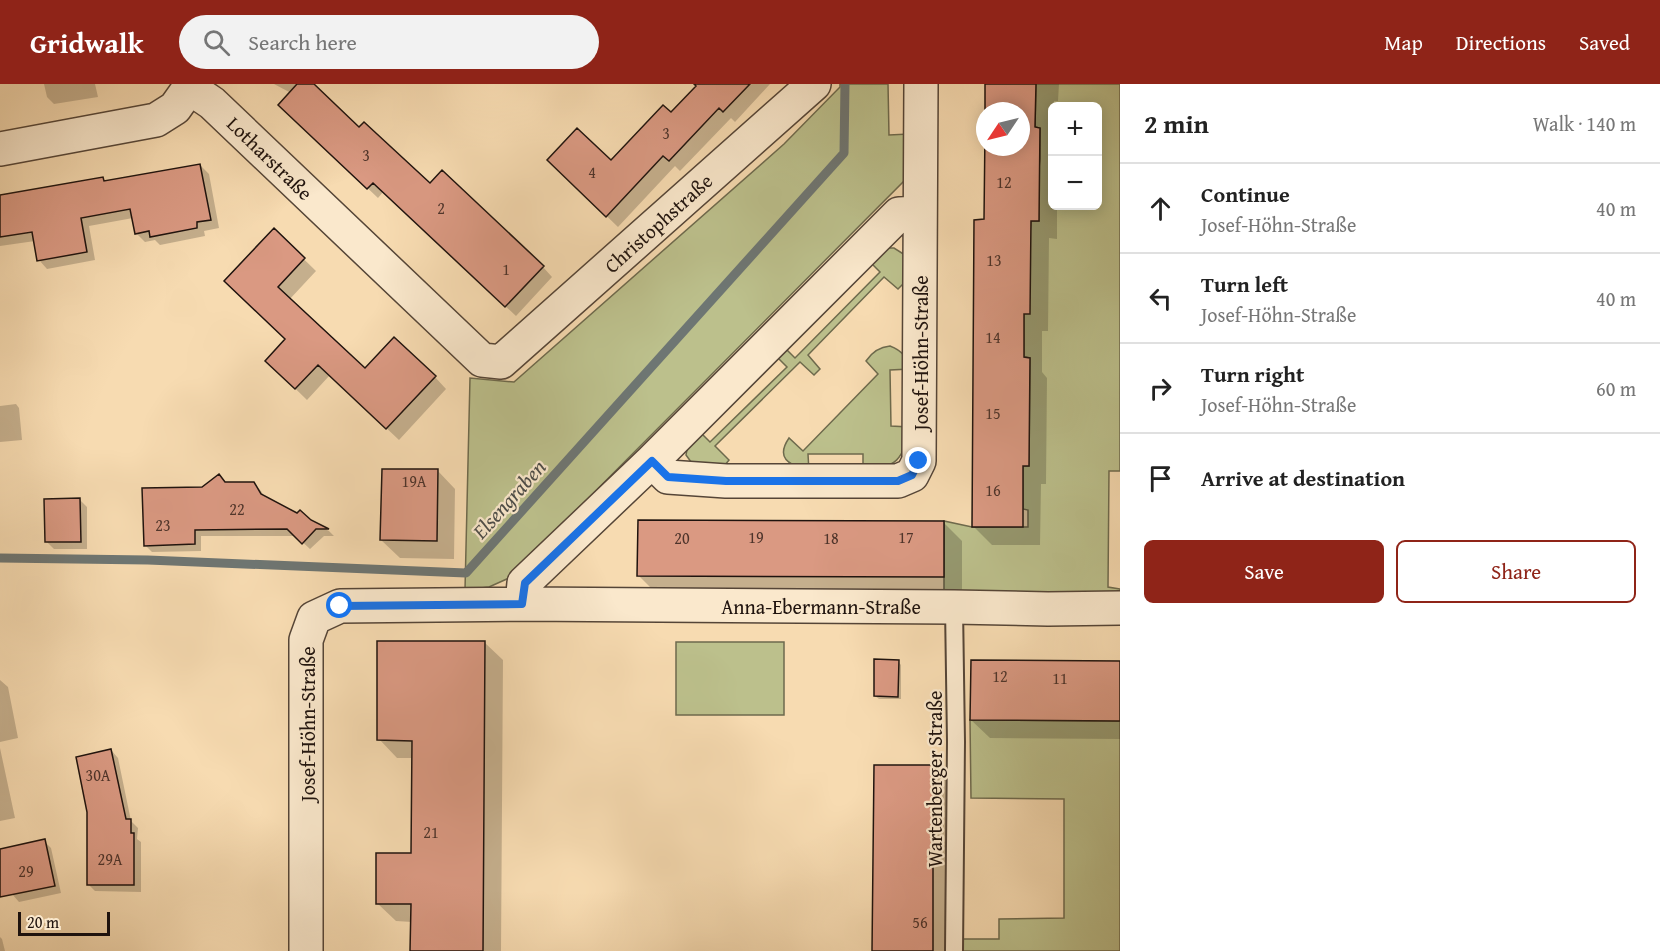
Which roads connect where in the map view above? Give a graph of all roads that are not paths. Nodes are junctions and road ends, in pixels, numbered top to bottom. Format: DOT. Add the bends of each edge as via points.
graph roads {
  1 [pos="814,84"];
  2 [pos="921,84"];
  3 [pos="191,86"];
  4 [pos="0,149"];
  5 [pos="920,213"];
  6 [pos="501,362"];
  7 [pos="652,461"];
  8 [pos="522,604"];
  9 [pos="954,607"];
  10 [pos="1120,608"];
  11 [pos="306,951"];
  12 [pos="954,951"];
  1 -- 6 [label="street, Christophstraße"];
  2 -- 5 [label="street, Josef-Höhn-Straße"];
  3 -- 4 [label="street, Lotharstraße" via="175,108 156,120"];
  3 -- 6 [label="street, Lotharstraße" via="482,360"];
  5 -- 7 [label="street" via="899,214"];
  5 -- 7 [label="street, Josef-Höhn-Straße" via="919,461 912,475 898,481 726,481 668,477"];
  7 -- 8 [label="street" via="525,583"];
  8 -- 9 [label="street, Anna-Ebermann-Straße"];
  8 -- 11 [label="street, Josef-Höhn-Straße" via="340,606 314,618 306,640"];
  9 -- 10 [label="street, Anna-Ebermann-Straße"];
  9 -- 12 [label="lane, Wartenberger Straße"];
}
